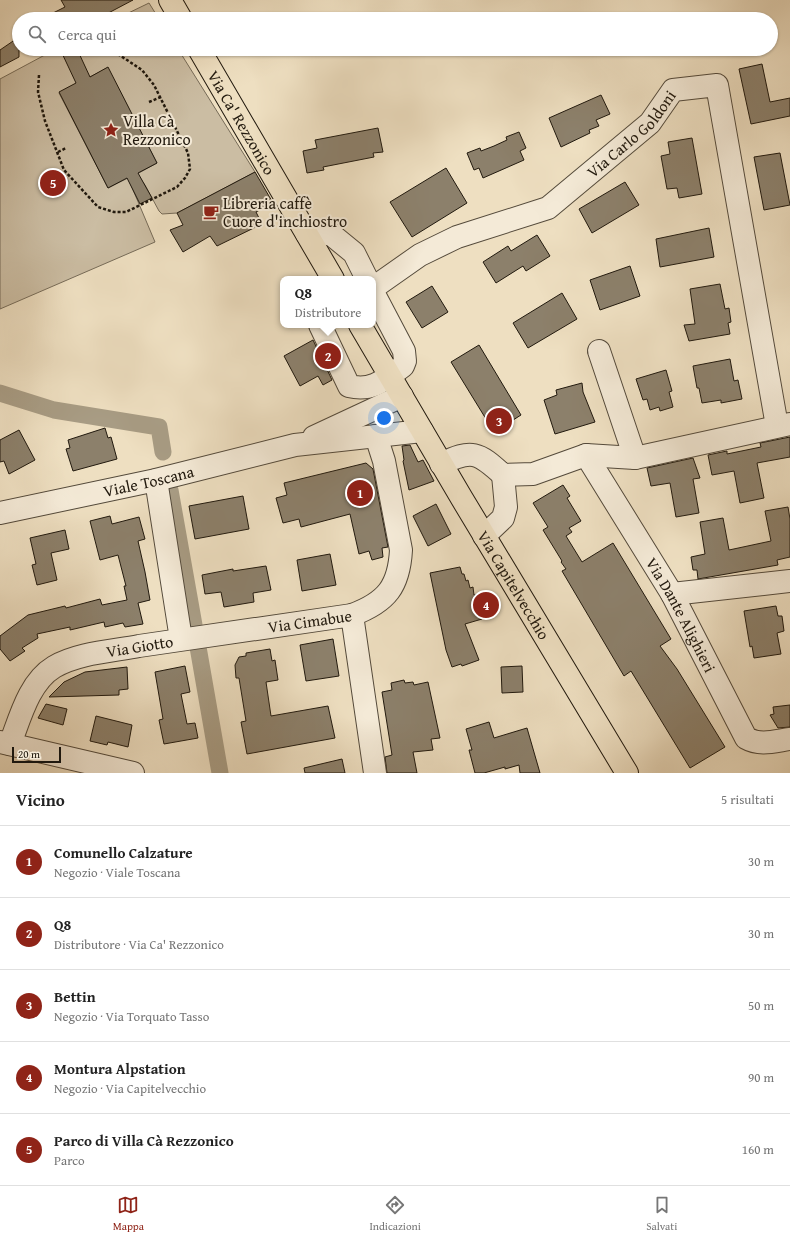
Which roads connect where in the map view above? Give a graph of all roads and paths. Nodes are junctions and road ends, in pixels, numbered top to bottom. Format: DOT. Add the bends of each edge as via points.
graph roads {
  1 [pos="170,0"];
  2 [pos="177,12"];
  3 [pos="121,56"];
  4 [pos="202,56"];
  5 [pos="39,75"];
  6 [pos="160,97"];
  7 [pos="149,102"];
  8 [pos="66,148"];
  9 [pos="58,152"];
  10 [pos="307,234"];
  11 [pos="331,276"];
  12 [pos="366,276"];
  13 [pos="376,286"];
  14 [pos="376,298"];
  15 [pos="321,328"];
  16 [pos="362,328"];
  17 [pos="599,352"];
  18 [pos="390,375"];
  19 [pos="402,396"];
  20 [pos="783,425"];
  21 [pos="422,431"];
  22 [pos="376,436"];
  23 [pos="296,445"];
  24 [pos="586,455"];
  25 [pos="635,458"];
  26 [pos="441,464"];
  27 [pos="503,475"];
  28 [pos="156,480"];
  29 [pos="0,514"];
  30 [pos="484,536"];
  31 [pos="790,581"];
  32 [pos="672,594"];
  33 [pos="352,615"];
  34 [pos="181,639"];
  35 [pos="790,739"];
  36 [pos="5,743"];
  37 [pos="133,773"];
  38 [pos="374,773"];
  39 [pos="628,773"];
  1 -- 2 [label="main road"];
  3 -- 6 [label="path" via="142,70"];
  4 -- 10 [label="main road, Via Ca' Rezzonico"];
  5 -- 9 [label="path" via="39,99"];
  6 -- 7 [label="path"];
  6 -- 9 [label="path" via="188,153 190,169 177,188 126,212 114,212 98,207 82,190 64,170"];
  8 -- 9 [label="path"];
  10 -- 11 [label="main road, Via Ca' Rezzonico"];
  10 -- 12 [label="street" via="332,235 354,253"];
  13 -- 20 [label="street, Via Carlo Goldoni" via="420,255 457,237 548,208 650,123 673,90 717,85"];
  14 -- 18 [label="street" via="404,351 403,366"];
  15 -- 18 [label="street" via="349,386 372,387"];
  16 -- 18 [label="main road"];
  17 -- 25 [label="street"];
  18 -- 19 [label="main road"];
  19 -- 21 [label="main road, Via Capitelvecchio"];
  19 -- 23 [label="street, Viale Toscana"];
  20 -- 25 [label="street"];
  21 -- 22 [label="street, Viale Toscana"];
  21 -- 26 [label="main road, Via Capitelvecchio"];
  22 -- 23 [label="street, Viale Toscana"];
  22 -- 33 [label="street" via="384,461 401,550 400,563 394,585 384,597 369,609"];
  23 -- 28 [label="street, Viale Toscana"];
  24 -- 25 [label="street"];
  24 -- 27 [label="street" via="532,474"];
  24 -- 32 [label="street, Via Dante Alighieri"];
  26 -- 27 [label="street" via="467,454 477,455"];
  26 -- 30 [label="main road, Via Capitelvecchio"];
  27 -- 30 [label="street" via="506,507 503,518"];
  28 -- 29 [label="street, Viale Toscana"];
  28 -- 34 [label="street, Via Giotto"];
  30 -- 39 [label="main road, Via Capitelvecchio"];
  31 -- 32 [label="street"];
  32 -- 35 [label="street, Via Dante Alighieri" via="746,738 763,743"];
  33 -- 34 [label="street, Via Cimabue"];
  33 -- 38 [label="street, Via Cimabue"];
  34 -- 36 [label="street, Via Giotto" via="81,656 54,667 38,681"];
  36 -- 37 [label="street"];
}
